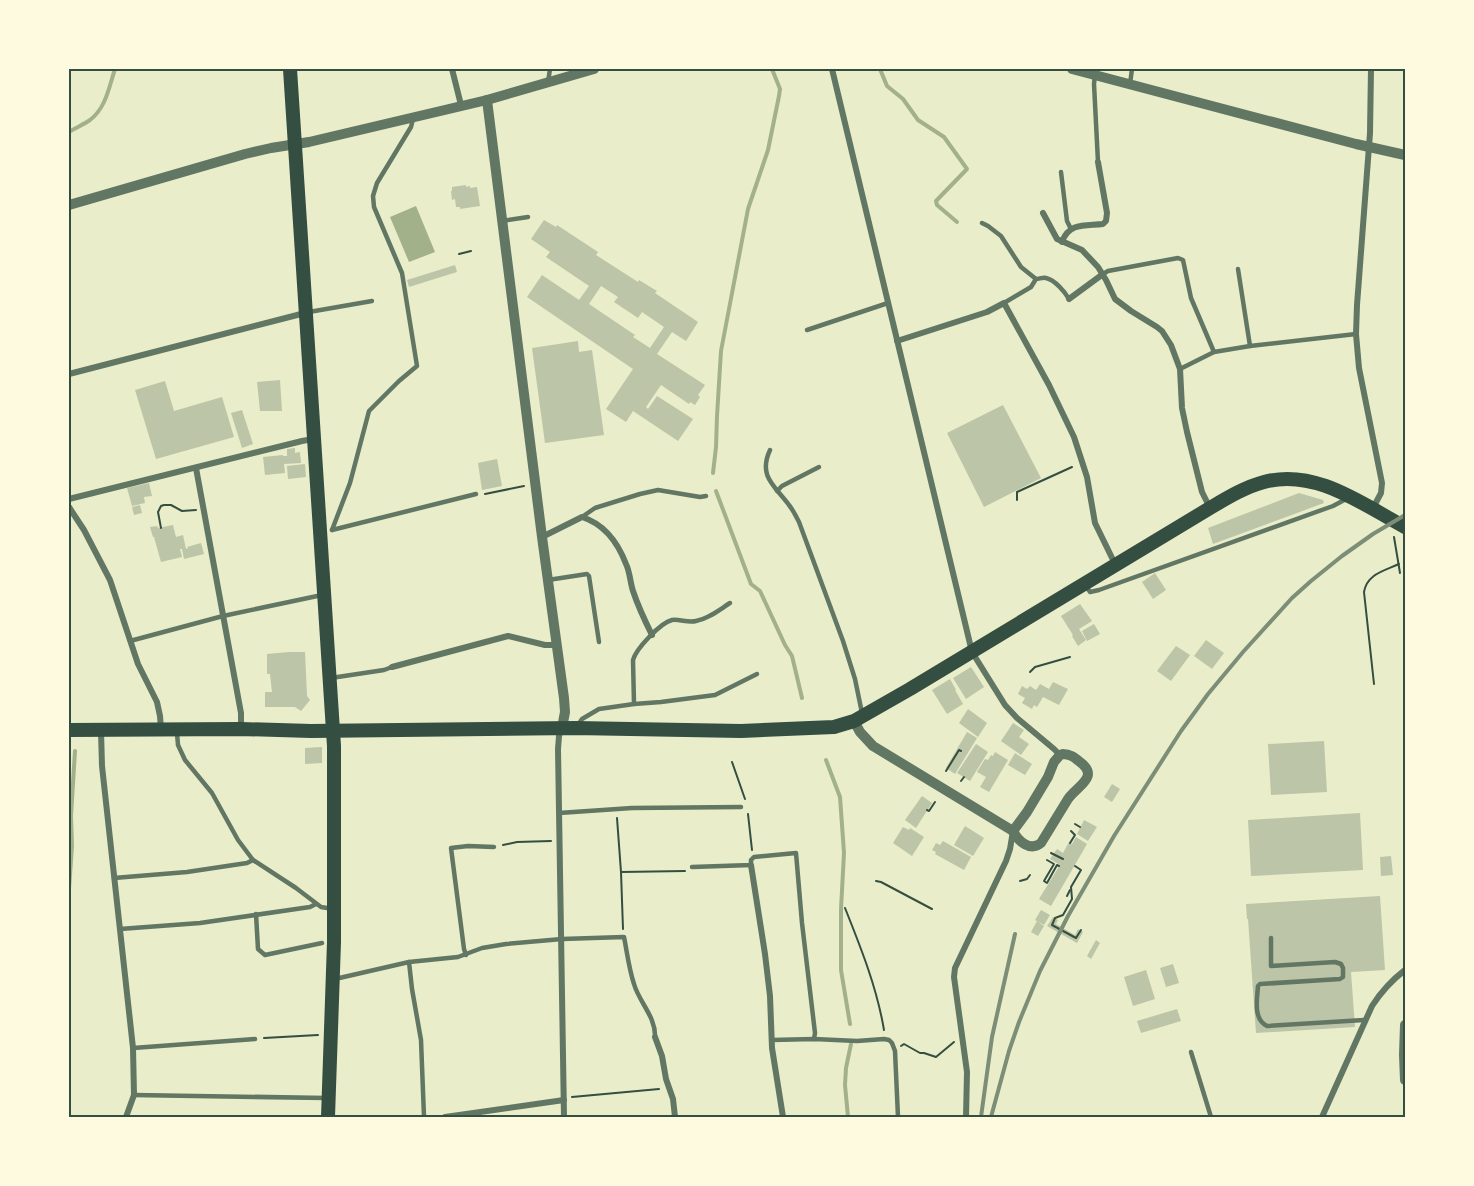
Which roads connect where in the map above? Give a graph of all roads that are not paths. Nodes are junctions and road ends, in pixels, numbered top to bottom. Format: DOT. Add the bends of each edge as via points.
graph roads {
  1 [pos="290,69"];
  2 [pos="452,69"];
  3 [pos="550,69"];
  4 [pos="594,69"];
  5 [pos="832,69"];
  6 [pos="1072,69"];
  7 [pos="1132,69"];
  8 [pos="1371,69"];
  9 [pos="1095,75"];
  10 [pos="548,82"];
  11 [pos="1130,84"];
  12 [pos="487,100"];
  13 [pos="461,105"];
  14 [pos="414,116"];
  15 [pos="295,144"];
  16 [pos="1369,146"];
  17 [pos="1405,155"];
  18 [pos="1098,162"];
  19 [pos="1060,172"];
  20 [pos="69,205"];
  21 [pos="1043,213"];
  22 [pos="528,217"];
  23 [pos="502,221"];
  24 [pos="982,223"];
  25 [pos="1071,229"];
  26 [pos="1062,242"];
  27 [pos="1238,269"];
  28 [pos="1102,274"];
  29 [pos="1035,279"];
  30 [pos="1069,299"];
  31 [pos="372,301"];
  32 [pos="888,303"];
  33 [pos="1004,303"];
  34 [pos="306,313"];
  35 [pos="807,330"];
  36 [pos="1356,334"];
  37 [pos="897,341"];
  38 [pos="1250,346"];
  39 [pos="1214,352"];
  40 [pos="1180,369"];
  41 [pos="69,374"];
  42 [pos="314,439"];
  43 [pos="770,450"];
  44 [pos="819,467"];
  45 [pos="196,468"];
  46 [pos="777,491"];
  47 [pos="476,494"];
  48 [pos="706,496"];
  49 [pos="1350,497"];
  50 [pos="69,499"];
  51 [pos="69,507"];
  52 [pos="1210,508"];
  53 [pos="1372,509"];
  54 [pos="582,517"];
  55 [pos="1399,528"];
  56 [pos="326,531"];
  57 [pos="542,537"];
  58 [pos="1116,565"];
  59 [pos="548,580"];
  60 [pos="1084,584"];
  61 [pos="324,595"];
  62 [pos="730,603"];
  63 [pos="223,616"];
  64 [pos="652,635"];
  65 [pos="130,641"];
  66 [pos="599,642"];
  67 [pos="556,645"];
  68 [pos="972,651"];
  69 [pos="392,667"];
  70 [pos="758,674"];
  71 [pos="329,678"];
  72 [pos="634,704"];
  73 [pos="858,718"];
  74 [pos="568,728"];
  75 [pos="241,729"];
  76 [pos="69,730"];
  77 [pos="101,730"];
  78 [pos="161,730"];
  79 [pos="177,730"];
  80 [pos="332,731"];
  81 [pos="1060,755"];
  82 [pos="741,807"];
  83 [pos="559,813"];
  84 [pos="1013,831"];
  85 [pos="494,847"];
  86 [pos="252,860"];
  87 [pos="751,865"];
  88 [pos="692,867"];
  89 [pos="114,878"];
  90 [pos="316,904"];
  91 [pos="333,909"];
  92 [pos="256,915"];
  93 [pos="120,929"];
  94 [pos="1271,938"];
  95 [pos="562,939"];
  96 [pos="322,943"];
  97 [pos="466,955"];
  98 [pos="409,962"];
  99 [pos="1405,970"];
  100 [pos="332,980"];
  101 [pos="1364,1020"];
  102 [pos="1405,1025"];
  103 [pos="655,1037"];
  104 [pos="255,1039"];
  105 [pos="814,1039"];
  106 [pos="772,1040"];
  107 [pos="133,1048"];
  108 [pos="1191,1052"];
  109 [pos="1405,1080"];
  110 [pos="134,1095"];
  111 [pos="329,1098"];
  112 [pos="566,1099"];
  113 [pos="126,1117"];
  114 [pos="328,1117"];
  115 [pos="424,1117"];
  116 [pos="445,1117"];
  117 [pos="564,1117"];
  118 [pos="675,1117"];
  119 [pos="783,1117"];
  120 [pos="898,1117"];
  121 [pos="966,1117"];
  122 [pos="1211,1117"];
  123 [pos="1322,1117"];
  1 -- 15 [label="main road"];
  2 -- 13 [label="street"];
  3 -- 10 [label="lane"];
  4 -- 10 [label="street"];
  5 -- 32 [label="street"];
  6 -- 9 [label="street"];
  7 -- 11 [label="lane"];
  8 -- 16 [label="street"];
  9 -- 11 [label="street"];
  9 -- 18 [label="lane"];
  10 -- 12 [label="street"];
  11 -- 16 [label="street"];
  12 -- 13 [label="street"];
  12 -- 23 [label="street"];
  13 -- 14 [label="street"];
  14 -- 15 [label="street"];
  14 -- 56 [label="lane" via="372,196 402,273 417,366 369,411 350,483"];
  15 -- 20 [label="street" via="245,154"];
  15 -- 34 [label="main road"];
  16 -- 17 [label="street"];
  16 -- 36 [label="street"];
  18 -- 25 [label="street" via="1106,221"];
  19 -- 25 [label="lane" via="1066,221"];
  21 -- 26 [label="street" via="1054,236"];
  22 -- 23 [label="lane"];
  23 -- 57 [label="street"];
  24 -- 29 [label="lane" via="1001,236 1019,264"];
  25 -- 26 [label="street"];
  26 -- 28 [label="street" via="1082,250"];
  27 -- 38 [label="lane"];
  28 -- 30 [label="street"];
  28 -- 39 [label="lane" via="1183,260 1191,298"];
  28 -- 40 [label="street" via="1119,302 1162,331"];
  29 -- 30 [label="lane" via="1048,279"];
  29 -- 33 [label="lane" via="1031,287"];
  31 -- 34 [label="lane"];
  32 -- 35 [label="lane"];
  32 -- 37 [label="street"];
  33 -- 37 [label="street"];
  33 -- 58 [label="street" via="1074,436 1095,523"];
  34 -- 41 [label="street"];
  34 -- 42 [label="main road"];
  36 -- 38 [label="lane"];
  36 -- 53 [label="street" via="1382,483"];
  37 -- 68 [label="street"];
  38 -- 39 [label="lane"];
  39 -- 40 [label="lane"];
  40 -- 52 [label="street" via="1187,432 1202,492"];
  42 -- 45 [label="street"];
  42 -- 56 [label="main road"];
  43 -- 46 [label="lane" via="766,474"];
  44 -- 46 [label="lane"];
  45 -- 50 [label="street"];
  45 -- 63 [label="street"];
  46 -- 73 [label="lane" via="799,522 836,620 855,679"];
  47 -- 56 [label="lane"];
  48 -- 54 [label="lane" via="658,490 595,508"];
  49 -- 52 [label="main road" via="1319,483 1279,479 1246,488"];
  49 -- 53 [label="main road"];
  49 -- 60 [label="lane" via="1099,590 1089,592"];
  51 -- 65 [label="street" via="110,580"];
  52 -- 58 [label="main road"];
  53 -- 55 [label="main road"];
  54 -- 57 [label="street"];
  54 -- 64 [label="street" via="614,541 627,565 633,591"];
  56 -- 61 [label="main road"];
  57 -- 59 [label="street"];
  58 -- 60 [label="main road"];
  59 -- 66 [label="lane" via="589,576"];
  59 -- 67 [label="street"];
  60 -- 68 [label="main road"];
  61 -- 63 [label="lane"];
  61 -- 71 [label="main road"];
  62 -- 64 [label="lane" via="696,621 669,621"];
  63 -- 65 [label="lane"];
  63 -- 75 [label="street"];
  64 -- 72 [label="lane" via="633,660"];
  65 -- 78 [label="street" via="157,702"];
  67 -- 69 [label="street" via="508,636"];
  67 -- 74 [label="street"];
  68 -- 73 [label="main road"];
  68 -- 81 [label="street" via="1014,716"];
  69 -- 71 [label="lane"];
  70 -- 72 [label="lane" via="715,695"];
  71 -- 80 [label="main road"];
  72 -- 74 [label="lane" via="598,709"];
  73 -- 74 [label="main road" via="828,728 741,731"];
  73 -- 84 [label="street" via="860,732 873,746"];
  74 -- 80 [label="main road"];
  74 -- 83 [label="street" via="558,740"];
  75 -- 79 [label="main road"];
  75 -- 80 [label="main road"];
  76 -- 77 [label="main road"];
  77 -- 78 [label="main road"];
  77 -- 89 [label="street"];
  78 -- 79 [label="main road"];
  79 -- 86 [label="lane" via="177,745 185,760 212,793"];
  80 -- 91 [label="main road"];
  81 -- 84 [label="street"];
  81 -- 84 [label="street" via="1072,756 1087,767 1084,782 1071,794 1038,846 1025,844"];
  82 -- 83 [label="lane"];
  83 -- 95 [label="street"];
  84 -- 121 [label="street" via="1006,861 955,968 967,1072"];
  85 -- 97 [label="lane" via="451,848"];
  86 -- 89 [label="lane" via="187,872"];
  86 -- 90 [label="lane"];
  87 -- 88 [label="lane"];
  87 -- 105 [label="lane" via="754,857 796,853"];
  87 -- 106 [label="street" via="765,954"];
  89 -- 93 [label="street"];
  90 -- 91 [label="lane"];
  90 -- 92 [label="lane"];
  91 -- 100 [label="main road"];
  92 -- 93 [label="lane"];
  92 -- 96 [label="lane" via="258,949 265,955"];
  93 -- 107 [label="street"];
  94 -- 101 [label="lane" via="1271,966 1335,962 1341,964 1344,973 1340,979 1260,984 1258,1017 1263,1025"];
  95 -- 97 [label="lane" via="506,944"];
  95 -- 103 [label="lane" via="624,937 634,985 649,1014"];
  95 -- 112 [label="street"];
  97 -- 98 [label="lane"];
  98 -- 100 [label="lane"];
  98 -- 115 [label="lane" via="421,1040"];
  99 -- 101 [label="street" via="1382,992"];
  100 -- 111 [label="main road"];
  101 -- 123 [label="street"];
  102 -- 109 [label="street"];
  103 -- 118 [label="street"];
  104 -- 107 [label="lane"];
  105 -- 106 [label="lane"];
  105 -- 120 [label="lane" via="884,1039 892,1043"];
  106 -- 119 [label="street"];
  107 -- 110 [label="street"];
  108 -- 122 [label="lane"];
  110 -- 111 [label="lane"];
  110 -- 113 [label="street"];
  111 -- 114 [label="main road"];
  112 -- 116 [label="street"];
  112 -- 117 [label="street"];
}
